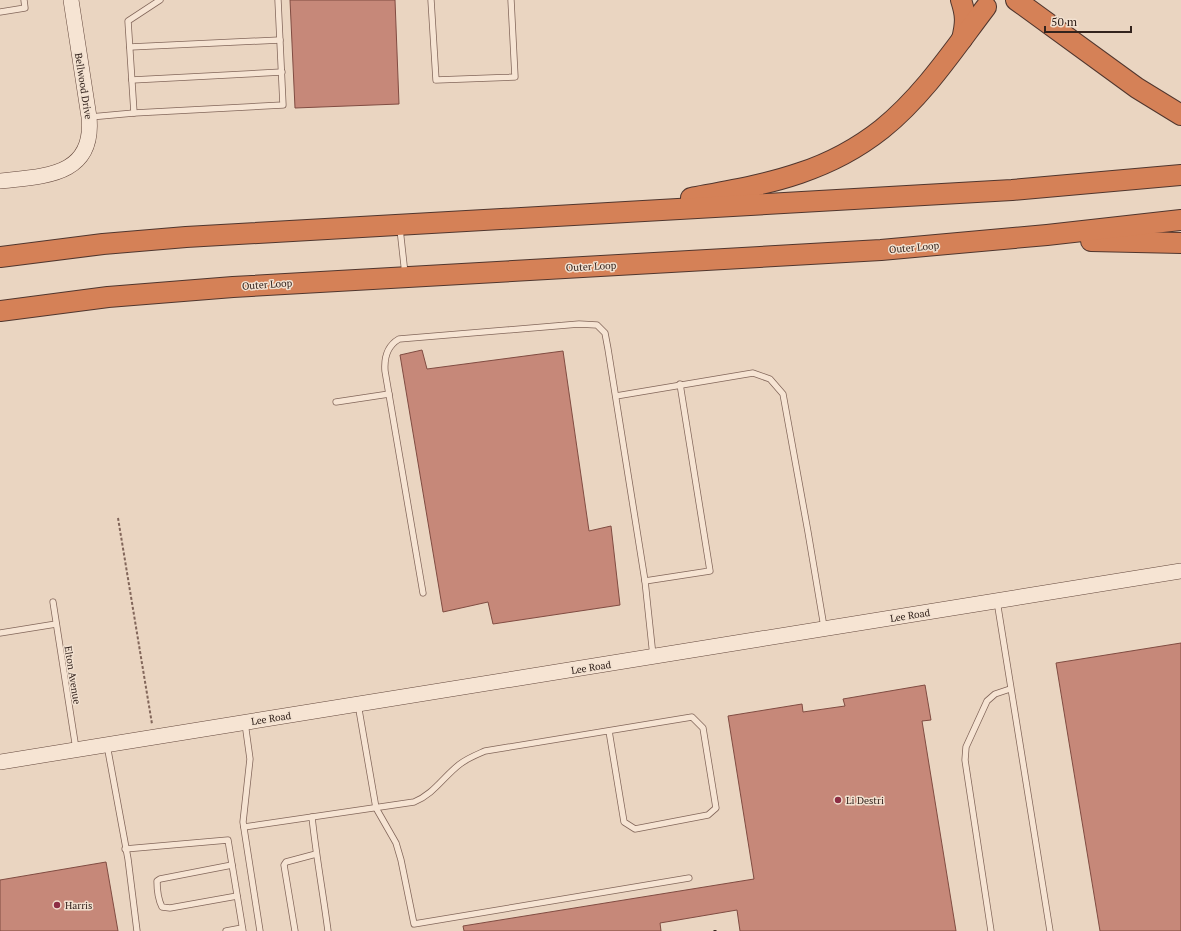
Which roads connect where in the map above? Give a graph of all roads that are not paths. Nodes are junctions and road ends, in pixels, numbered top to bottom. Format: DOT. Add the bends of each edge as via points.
graph roads {
  1 [pos="24,0"];
  2 [pos="71,0"];
  3 [pos="160,0"];
  4 [pos="278,0"];
  5 [pos="431,0"];
  6 [pos="511,0"];
  7 [pos="961,0"];
  8 [pos="1016,0"];
  9 [pos="1040,0"];
  10 [pos="985,2"];
  11 [pos="0,12"];
  12 [pos="962,39"];
  13 [pos="280,40"];
  14 [pos="130,47"];
  15 [pos="282,72"];
  16 [pos="132,80"];
  17 [pos="1137,88"];
  18 [pos="134,113"];
  19 [pos="1181,115"];
  20 [pos="89,117"];
  21 [pos="1181,175"];
  22 [pos="0,181"];
  23 [pos="594,214"];
  24 [pos="1181,220"];
  25 [pos="400,225"];
  26 [pos="1005,239"];
  27 [pos="1181,243"];
  28 [pos="0,257"];
  29 [pos="405,276"];
  30 [pos="0,311"];
  31 [pos="680,384"];
  32 [pos="389,394"];
  33 [pos="616,396"];
  34 [pos="336,402"];
  35 [pos="1181,571"];
  36 [pos="645,581"];
  37 [pos="423,593"];
  38 [pos="997,601"];
  39 [pos="53,602"];
  40 [pos="56,624"];
  41 [pos="824,629"];
  42 [pos="0,633"];
  43 [pos="653,657"];
  44 [pos="1010,689"];
  45 [pos="358,704"];
  46 [pos="245,722"];
  47 [pos="609,731"];
  48 [pos="107,745"];
  49 [pos="76,750"];
  50 [pos="0,762"];
  51 [pos="376,808"];
  52 [pos="312,817"];
  53 [pos="244,828"];
  54 [pos="125,849"];
  55 [pos="316,854"];
  56 [pos="232,865"];
  57 [pos="689,878"];
  58 [pos="237,896"];
  59 [pos="243,930"];
  60 [pos="137,931"];
  61 [pos="226,931"];
  62 [pos="260,931"];
  63 [pos="296,931"];
  64 [pos="328,931"];
  65 [pos="991,931"];
  66 [pos="1050,931"];
  1 -- 11 [label="lane" via="25,8"];
  2 -- 20 [label="street, Bellwood Drive"];
  3 -- 14 [label="lane" via="128,21"];
  4 -- 13 [label="lane"];
  5 -- 6 [label="lane" via="436,80 515,77"];
  7 -- 12 [label="highway" via="966,18"];
  8 -- 17 [label="highway"];
  9 -- 17 [label="highway" via="1047,13 1107,56"];
  10 -- 12 [label="highway"];
  12 -- 23 [label="highway" via="923,88 894,119 860,145 828,162 796,175 759,185"];
  13 -- 14 [label="lane"];
  13 -- 15 [label="lane"];
  14 -- 16 [label="lane"];
  15 -- 16 [label="lane"];
  15 -- 18 [label="lane" via="283,105"];
  16 -- 18 [label="lane"];
  17 -- 19 [label="highway"];
  18 -- 20 [label="lane"];
  20 -- 22 [label="street, Bellwood Drive" via="88,144 82,156 68,168 48,175"];
  21 -- 23 [label="highway" via="1012,190"];
  23 -- 25 [label="highway"];
  24 -- 26 [label="highway, Outer Loop"];
  25 -- 28 [label="highway" via="159,239"];
  25 -- 29 [label="lane"];
  26 -- 27 [label="highway"];
  26 -- 29 [label="highway, Outer Loop" via="839,252"];
  29 -- 30 [label="highway, Outer Loop" via="190,290"];
  31 -- 33 [label="lane"];
  31 -- 36 [label="lane" via="710,571"];
  31 -- 41 [label="lane" via="753,373 770,379 783,394"];
  32 -- 33 [label="lane" via="384,361 392,344 399,339 579,324 597,325 605,334"];
  32 -- 34 [label="lane"];
  32 -- 37 [label="lane"];
  33 -- 36 [label="lane"];
  35 -- 38 [label="street, Lee Road"];
  36 -- 43 [label="lane"];
  38 -- 41 [label="street, Lee Road"];
  38 -- 44 [label="lane"];
  39 -- 40 [label="lane, Elton Avenue"];
  40 -- 42 [label="lane"];
  40 -- 49 [label="lane, Elton Avenue"];
  41 -- 43 [label="street, Lee Road"];
  43 -- 45 [label="street, Lee Road"];
  44 -- 65 [label="lane" via="995,694 987,701 965,751"];
  44 -- 66 [label="lane"];
  45 -- 46 [label="street, Lee Road"];
  45 -- 51 [label="lane"];
  46 -- 48 [label="street, Lee Road"];
  46 -- 53 [label="lane" via="250,759 243,816"];
  47 -- 47 [label="lane" via="692,717 703,728 716,808 708,815 635,829 624,822"];
  47 -- 51 [label="lane" via="485,751 459,765 421,799"];
  48 -- 49 [label="street, Lee Road"];
  48 -- 54 [label="lane"];
  49 -- 50 [label="street, Lee Road"];
  51 -- 52 [label="lane"];
  51 -- 57 [label="lane" via="396,843 414,924"];
  52 -- 53 [label="lane"];
  52 -- 55 [label="lane"];
  53 -- 62 [label="lane"];
  54 -- 56 [label="lane" via="228,840"];
  54 -- 60 [label="lane"];
  55 -- 63 [label="lane" via="286,862 284,865"];
  55 -- 64 [label="lane"];
  56 -- 58 [label="lane"];
  56 -- 58 [label="lane" via="160,879 157,881 157,888 162,907 170,908"];
  58 -- 59 [label="lane"];
  59 -- 61 [label="lane"];
}
